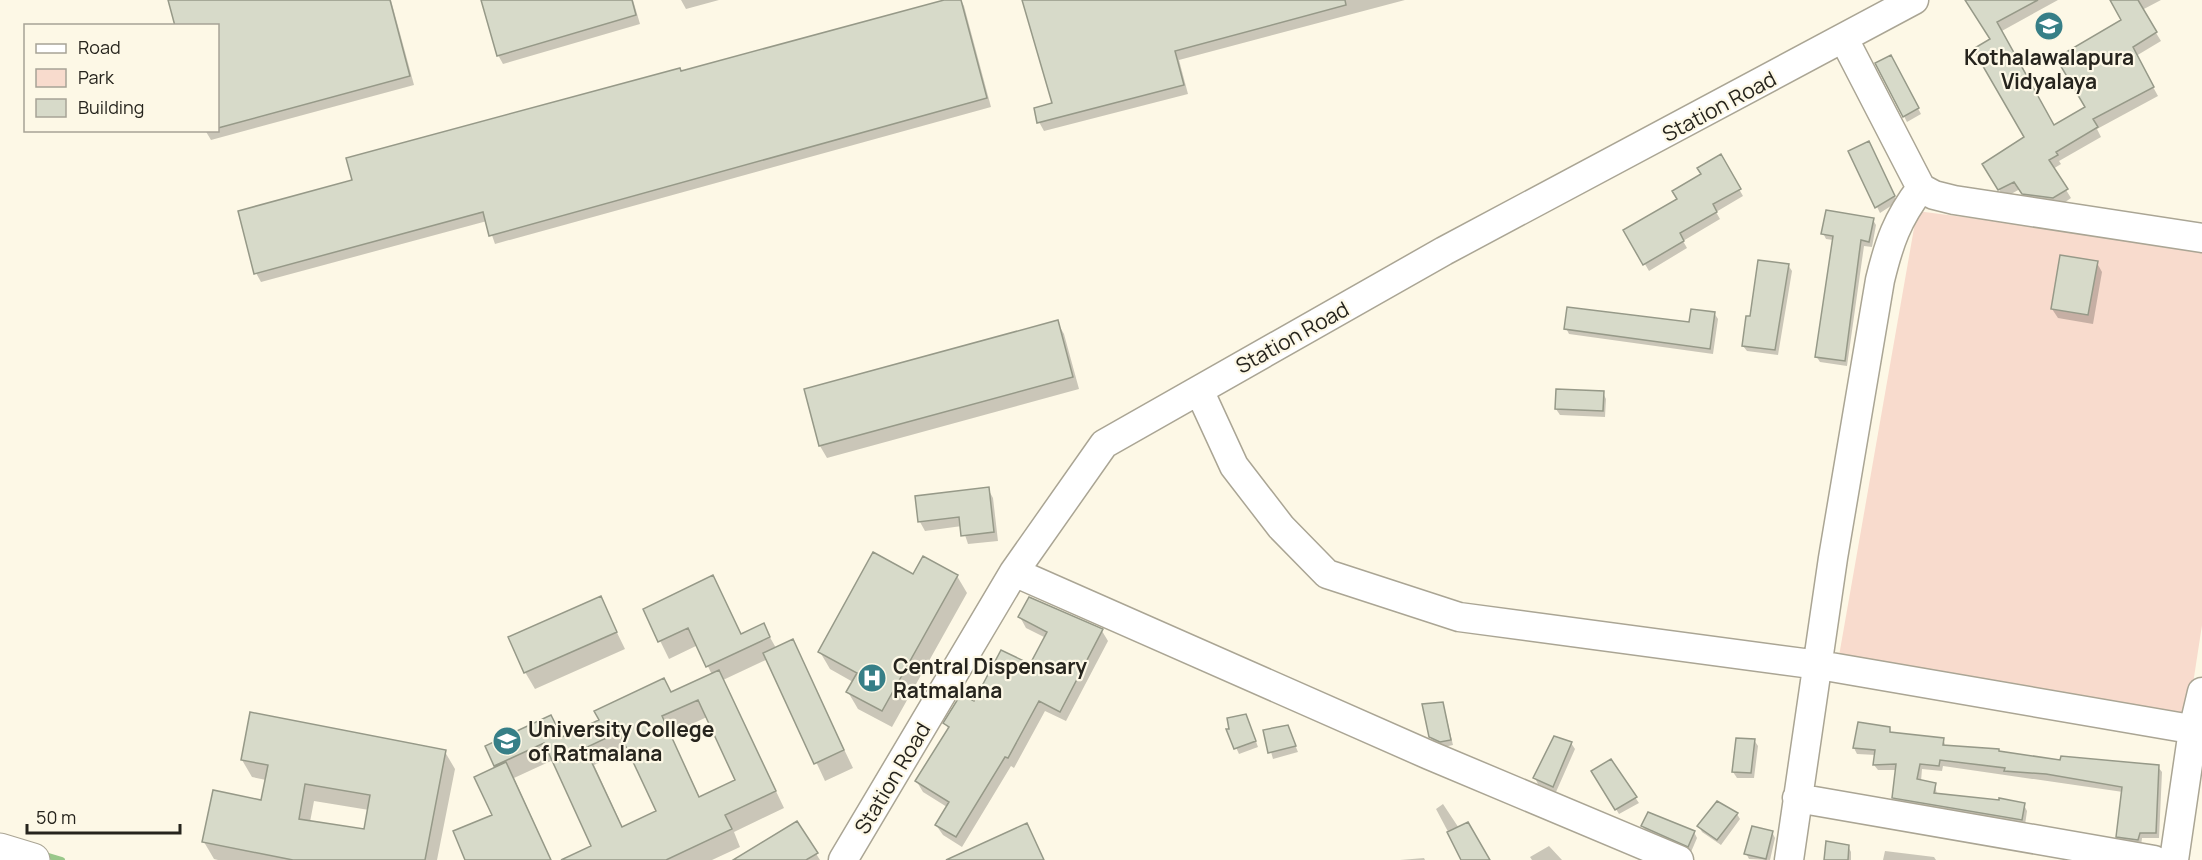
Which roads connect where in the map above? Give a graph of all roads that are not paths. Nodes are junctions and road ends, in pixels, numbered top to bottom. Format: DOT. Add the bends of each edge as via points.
graph roads {
  1 [pos="1914,0"];
  2 [pos="1844,39"];
  3 [pos="1921,188"];
  4 [pos="2202,238"];
  5 [pos="1199,390"];
  6 [pos="1014,572"];
  7 [pos="1819,665"];
  8 [pos="2202,692"];
  9 [pos="2198,730"];
  10 [pos="1797,798"];
  11 [pos="0,850"];
  12 [pos="33,860"];
  13 [pos="843,860"];
  14 [pos="1679,860"];
  15 [pos="1789,860"];
  16 [pos="2154,860"];
  17 [pos="2174,860"];
  1 -- 2 [label="street, Station Road"];
  2 -- 3 [label="street"];
  2 -- 5 [label="street, Station Road" via="1444,251"];
  3 -- 4 [label="street" via="1934,195 1976,204"];
  3 -- 7 [label="street" via="1891,237 1880,280 1861,378"];
  5 -- 6 [label="street, Station Road" via="1104,444"];
  5 -- 7 [label="street" via="1234,466 1281,526 1327,574 1459,617"];
  6 -- 13 [label="street, Station Road"];
  6 -- 14 [label="street" via="1429,755"];
  7 -- 9 [label="street"];
  7 -- 10 [label="street"];
  8 -- 9 [label="street"];
  9 -- 17 [label="street"];
  10 -- 15 [label="street"];
  10 -- 16 [label="street"];
  11 -- 12 [label="highway"];
}
